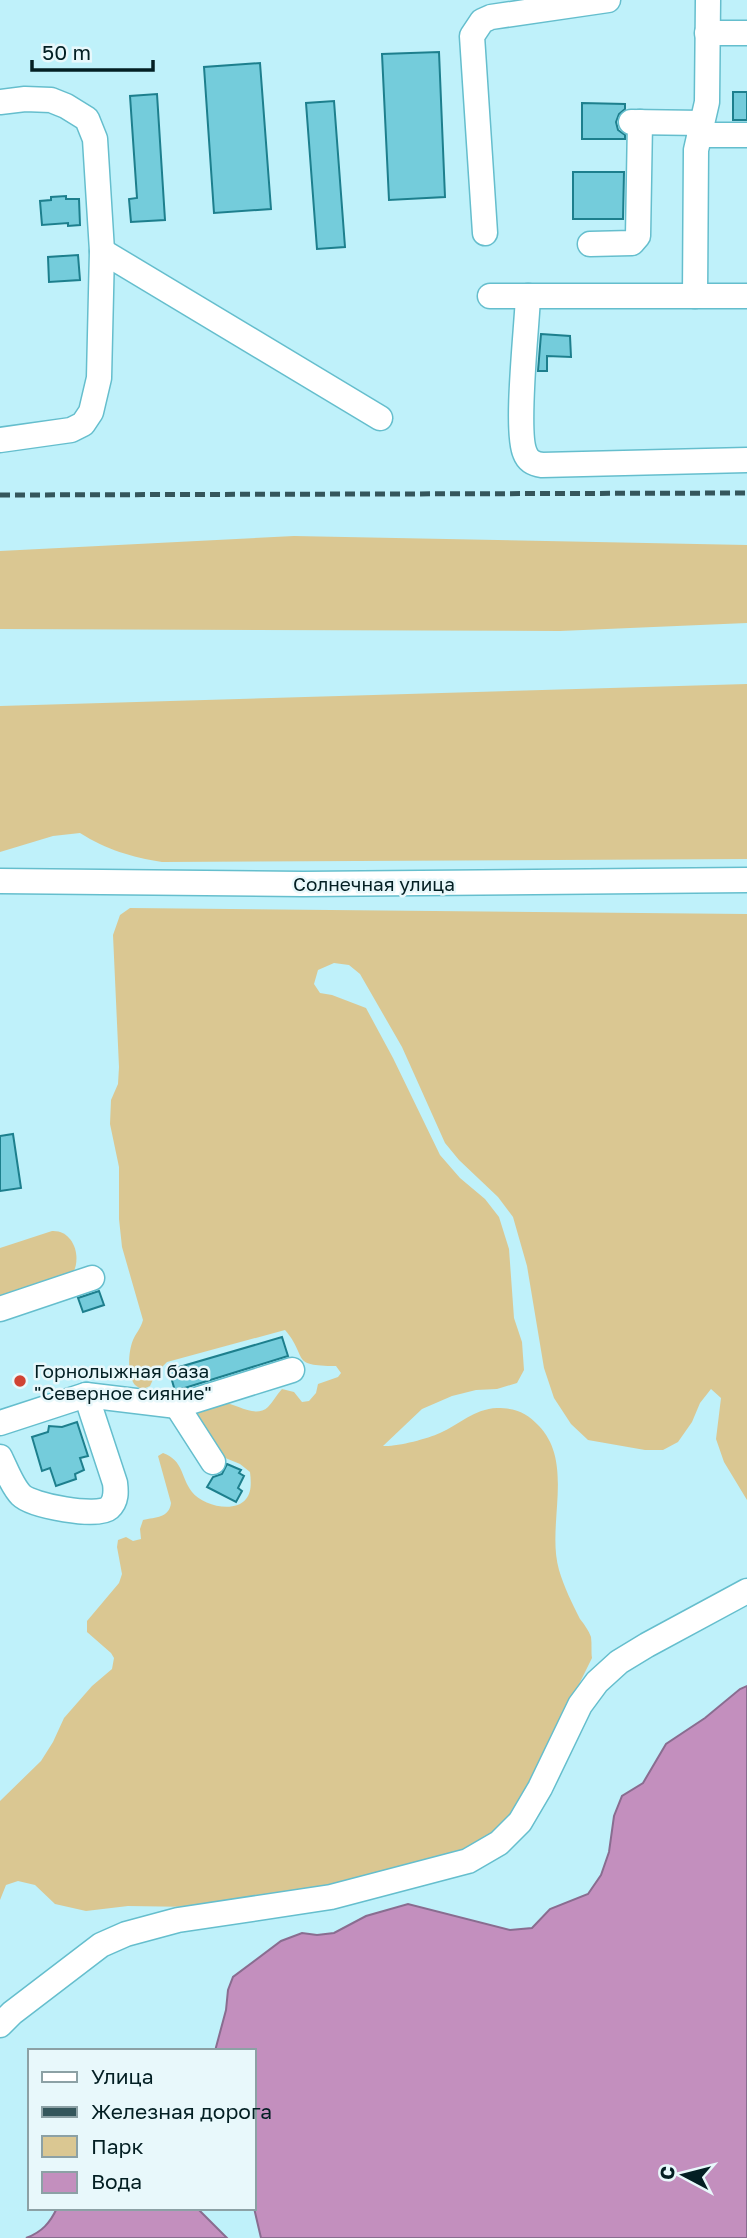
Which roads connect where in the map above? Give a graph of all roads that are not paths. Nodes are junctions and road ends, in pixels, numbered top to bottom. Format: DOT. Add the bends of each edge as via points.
graph roads {
  1 [pos="608,0"];
  2 [pos="708,0"];
  3 [pos="707,33"];
  4 [pos="747,33"];
  5 [pos="0,102"];
  6 [pos="701,129"];
  7 [pos="747,135"];
  8 [pos="485,233"];
  9 [pos="590,244"];
  10 [pos="102,251"];
  11 [pos="510,296"];
  12 [pos="695,296"];
  13 [pos="747,296"];
  14 [pos="509,382"];
  15 [pos="380,418"];
  16 [pos="0,440"];
  17 [pos="747,460"];
  18 [pos="747,880"];
  19 [pos="0,881"];
  20 [pos="92,1278"];
  21 [pos="0,1309"];
  22 [pos="292,1370"];
  23 [pos="86,1395"];
  24 [pos="177,1406"];
  25 [pos="0,1423"];
  26 [pos="0,1457"];
  27 [pos="213,1462"];
  28 [pos="747,1591"];
  29 [pos="0,2025"];
  1 -- 8 [label="street" via="504,13 476,28 472,36"];
  2 -- 3 [label="street"];
  3 -- 4 [label="street"];
  3 -- 6 [label="street" via="707,102"];
  5 -- 10 [label="street" via="51,100 86,119 95,139"];
  6 -- 7 [label="street"];
  6 -- 9 [label="street" via="636,122 638,236 632,243"];
  6 -- 12 [label="street" via="696,149"];
  10 -- 15 [label="street"];
  10 -- 16 [label="street" via="99,378 91,412 83,424 71,430"];
  11 -- 12 [label="street"];
  11 -- 14 [label="street"];
  11 -- 17 [label="street" via="528,459 542,466"];
  12 -- 13 [label="street"];
  18 -- 19 [label="street, Солнечная улица"];
  20 -- 21 [label="street"];
  22 -- 24 [label="street"];
  23 -- 24 [label="street"];
  23 -- 25 [label="street"];
  23 -- 26 [label="street" via="115,1483 110,1508 91,1513 30,1501 19,1494"];
  24 -- 27 [label="street"];
  28 -- 29 [label="street" via="647,1644 597,1682 580,1705 520,1822 499,1843 468,1861 331,1897 178,1920 126,1934 101,1945"];
}
